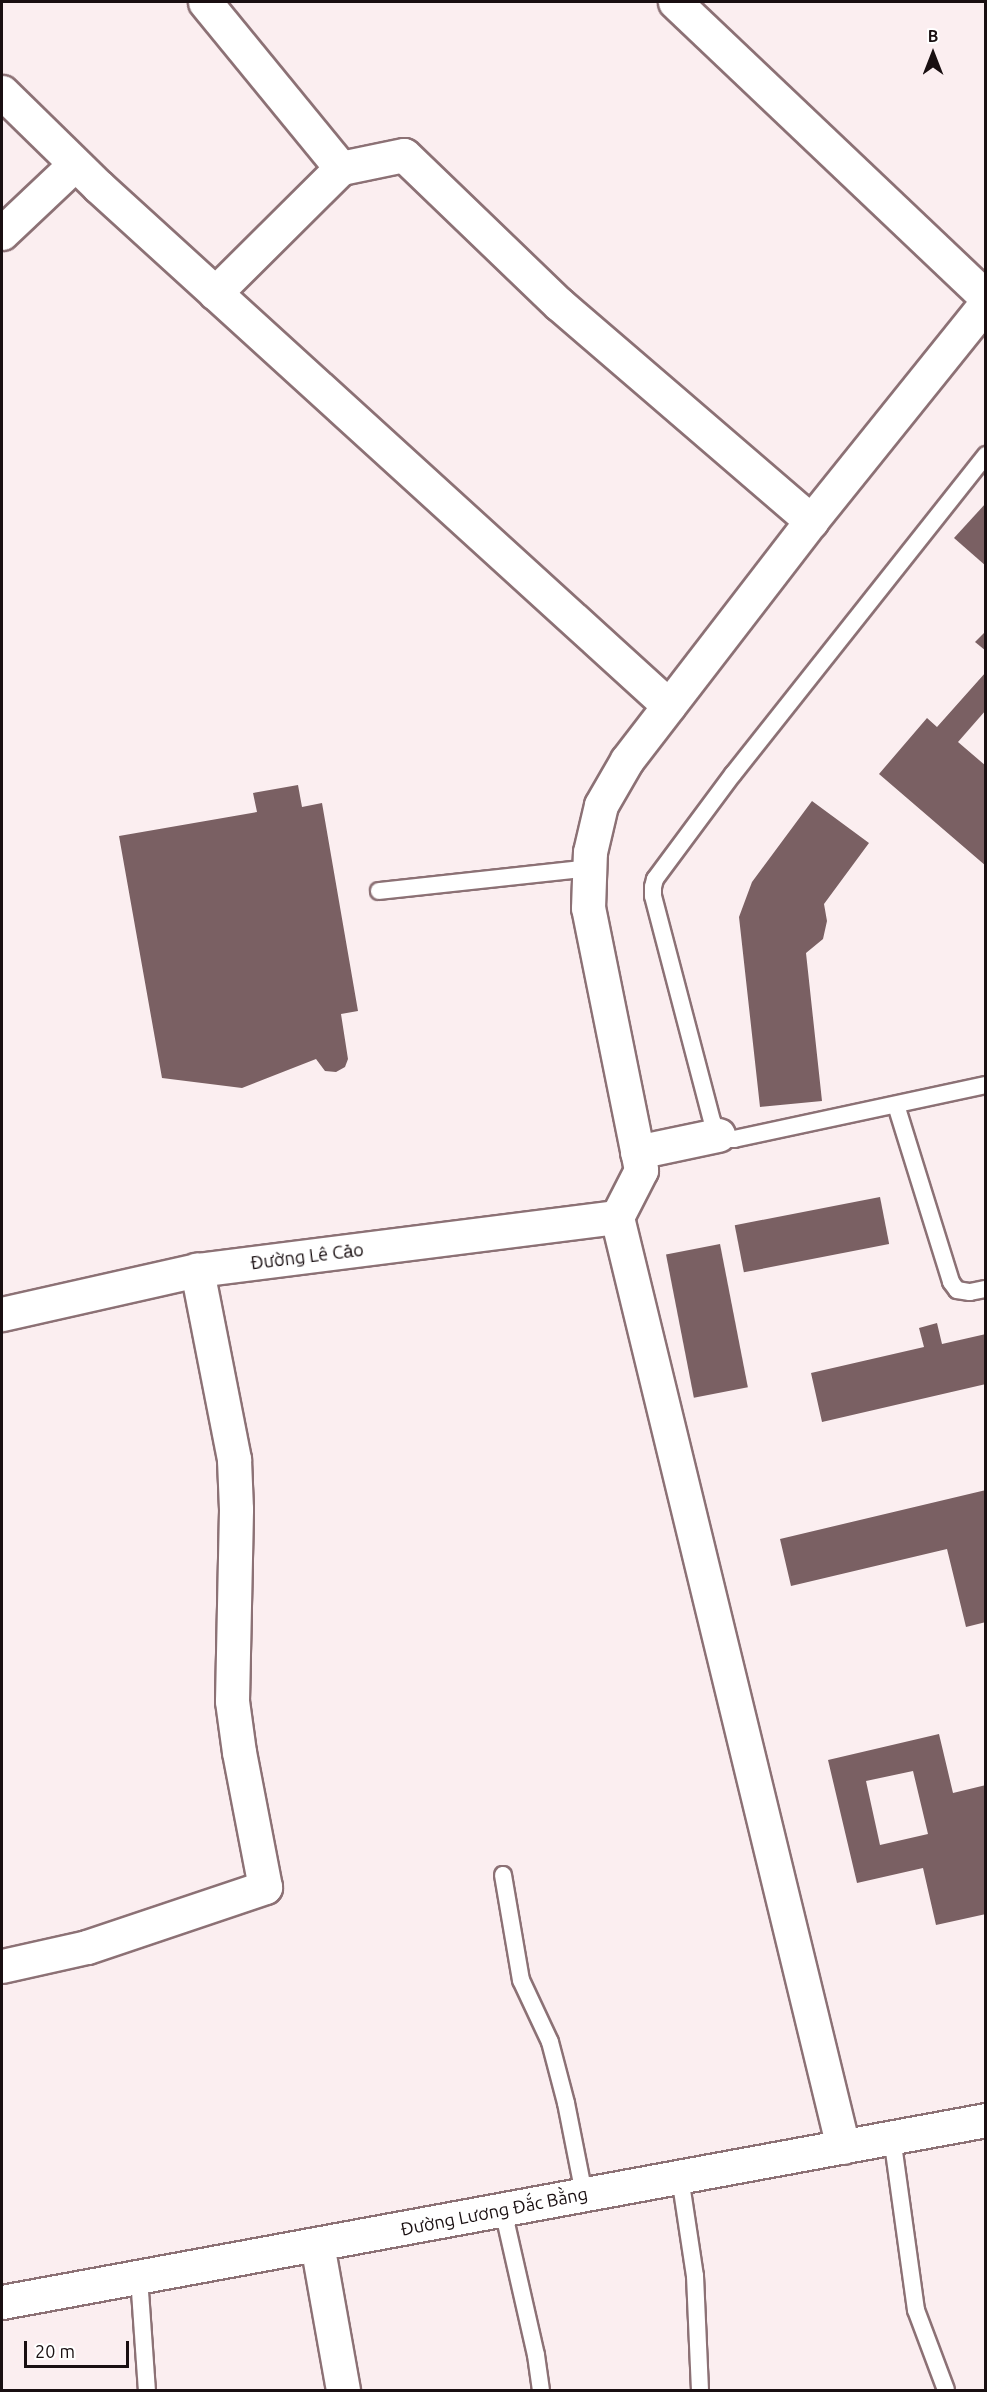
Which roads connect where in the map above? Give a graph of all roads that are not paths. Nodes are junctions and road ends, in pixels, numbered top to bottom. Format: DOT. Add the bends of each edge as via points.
graph roads {
  1 [pos="205,2"];
  2 [pos="675,2"];
  3 [pos="2,92"];
  4 [pos="75,164"];
  5 [pos="341,168"];
  6 [pos="2,233"];
  7 [pos="215,293"];
  8 [pos="986,297"];
  9 [pos="986,303"];
  10 [pos="986,455"];
  11 [pos="811,521"];
  12 [pos="669,706"];
  13 [pos="590,868"];
  14 [pos="379,891"];
  15 [pos="986,1085"];
  16 [pos="896,1105"];
  17 [pos="718,1135"];
  18 [pos="637,1152"];
  19 [pos="617,1217"];
  20 [pos="197,1270"];
  21 [pos="986,1289"];
  22 [pos="2,1314"];
  23 [pos="503,1875"];
  24 [pos="2,1966"];
  25 [pos="986,2120"];
  26 [pos="892,2137"];
  27 [pos="843,2146"];
  28 [pos="681,2177"];
  29 [pos="584,2194"];
  30 [pos="503,2210"];
  31 [pos="318,2244"];
  32 [pos="139,2277"];
  33 [pos="2,2302"];
  34 [pos="147,2391"];
  35 [pos="343,2391"];
  36 [pos="541,2391"];
  37 [pos="700,2391"];
  38 [pos="946,2391"];
  1 -- 5 [label="street"];
  2 -- 8 [label="street"];
  3 -- 4 [label="street"];
  4 -- 6 [label="street"];
  4 -- 7 [label="street"];
  5 -- 7 [label="street"];
  5 -- 11 [label="street" via="404,155 559,304"];
  7 -- 12 [label="street"];
  9 -- 11 [label="street"];
  10 -- 17 [label="lane" via="733,774 655,879 653,896"];
  11 -- 12 [label="street"];
  12 -- 13 [label="street" via="627,760 601,805"];
  13 -- 14 [label="lane"];
  13 -- 18 [label="street" via="588,908"];
  15 -- 16 [label="lane"];
  16 -- 17 [label="lane" via="734,1139 720,1139"];
  16 -- 21 [label="lane" via="951,1282 957,1290"];
  17 -- 18 [label="street"];
  18 -- 19 [label="street" via="641,1170"];
  19 -- 20 [label="street, Đường Lê Cảo"];
  19 -- 27 [label="street"];
  20 -- 22 [label="street, Đường Lê Cảo"];
  20 -- 24 [label="street" via="234,1459 232,1701 265,1887 87,1947"];
  23 -- 29 [label="lane" via="520,1980 550,2043"];
  25 -- 26 [label="street, Đường Lương Đắc Bằng"];
  26 -- 27 [label="street, Đường Lương Đắc Bằng"];
  26 -- 38 [label="lane" via="916,2310"];
  27 -- 28 [label="street, Đường Lương Đắc Bằng"];
  28 -- 29 [label="street, Đường Lương Đắc Bằng"];
  28 -- 37 [label="lane" via="695,2276"];
  29 -- 30 [label="street, Đường Lương Đắc Bằng"];
  30 -- 31 [label="street, Đường Lương Đắc Bằng"];
  30 -- 36 [label="lane"];
  31 -- 32 [label="street, Đường Lương Đắc Bằng"];
  31 -- 35 [label="street"];
  32 -- 33 [label="street, Đường Lương Đắc Bằng"];
  32 -- 34 [label="lane"];
}
